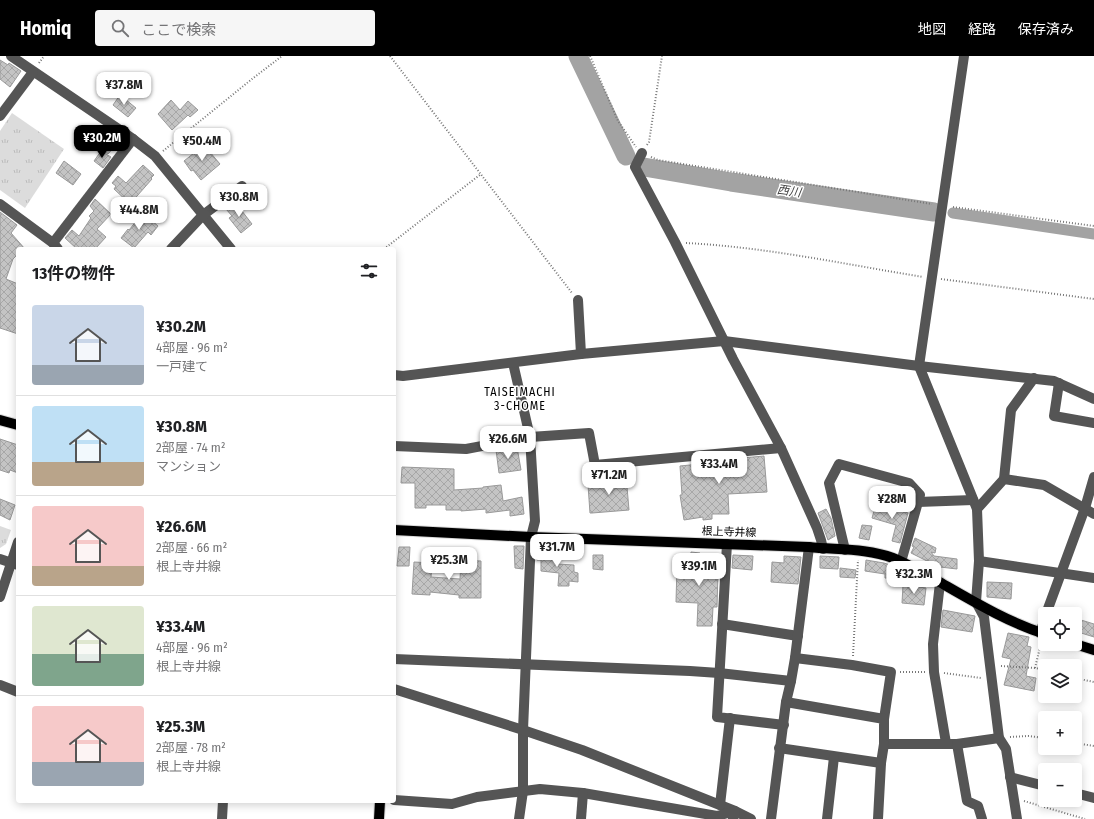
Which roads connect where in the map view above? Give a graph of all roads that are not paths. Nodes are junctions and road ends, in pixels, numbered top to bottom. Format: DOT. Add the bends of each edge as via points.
graph roads {
  1 [pos="11,56"];
  2 [pos="964,56"];
  3 [pos="33,72"];
  4 [pos="0,116"];
  5 [pos="133,140"];
  6 [pos="642,153"];
  7 [pos="242,186"];
  8 [pos="0,204"];
  9 [pos="203,215"];
  10 [pos="56,246"];
  11 [pos="173,247"];
  12 [pos="229,247"];
  13 [pos="578,300"];
  14 [pos="724,341"];
  15 [pos="581,354"];
  16 [pos="513,363"];
  17 [pos="919,366"];
  18 [pos="396,375"];
  19 [pos="1034,378"];
  20 [pos="1059,383"];
  21 [pos="1094,399"];
  22 [pos="0,420"];
  23 [pos="1094,423"];
  24 [pos="16,425"];
  25 [pos="530,437"];
  26 [pos="396,446"];
  27 [pos="781,448"];
  28 [pos="1094,476"];
  29 [pos="1004,479"];
  30 [pos="918,502"];
  31 [pos="975,505"];
  32 [pos="1084,508"];
  33 [pos="1094,514"];
  34 [pos="396,530"];
  35 [pos="531,537"];
  36 [pos="727,544"];
  37 [pos="809,547"];
  38 [pos="823,549"];
  39 [pos="845,550"];
  40 [pos="0,559"];
  41 [pos="979,561"];
  42 [pos="901,562"];
  43 [pos="15,564"];
  44 [pos="1062,572"];
  45 [pos="1094,578"];
  46 [pos="940,583"];
  47 [pos="0,597"];
  48 [pos="976,602"];
  49 [pos="1049,607"];
  50 [pos="722,624"];
  51 [pos="1038,633"];
  52 [pos="798,636"];
  53 [pos="1082,646"];
  54 [pos="1094,650"];
  55 [pos="796,658"];
  56 [pos="396,659"];
  57 [pos="527,663"];
  58 [pos="719,673"];
  59 [pos="791,681"];
  60 [pos="0,685"];
  61 [pos="396,690"];
  62 [pos="16,691"];
  63 [pos="786,702"];
  64 [pos="730,718"];
  65 [pos="884,719"];
  66 [pos="784,725"];
  67 [pos="523,730"];
  68 [pos="999,738"];
  69 [pos="952,743"];
  70 [pos="884,744"];
  71 [pos="780,748"];
  72 [pos="834,757"];
  73 [pos="881,764"];
  74 [pos="1010,777"];
  75 [pos="1038,784"];
  76 [pos="523,791"];
  77 [pos="583,793"];
  78 [pos="1082,795"];
  79 [pos="1094,798"];
  80 [pos="396,800"];
  81 [pos="223,803"];
  82 [pos="380,803"];
  83 [pos="720,805"];
  84 [pos="734,815"];
  85 [pos="222,819"];
  86 [pos="379,819"];
  87 [pos="519,819"];
  88 [pos="581,819"];
  89 [pos="751,819"];
  90 [pos="771,819"];
  91 [pos="827,819"];
  92 [pos="878,819"];
  93 [pos="982,819"];
  94 [pos="1017,819"];
  1 -- 3 [label="street"];
  2 -- 17 [label="street"];
  3 -- 4 [label="street"];
  3 -- 5 [label="street"];
  5 -- 9 [label="street" via="155,156"];
  5 -- 10 [label="street"];
  6 -- 14 [label="street" via="635,168"];
  7 -- 9 [label="street"];
  8 -- 10 [label="street"];
  9 -- 11 [label="street"];
  9 -- 12 [label="street"];
  13 -- 15 [label="street"];
  14 -- 15 [label="street"];
  14 -- 17 [label="street"];
  14 -- 27 [label="street"];
  15 -- 16 [label="street"];
  16 -- 18 [label="street"];
  16 -- 25 [label="street"];
  17 -- 19 [label="street"];
  17 -- 31 [label="street"];
  19 -- 20 [label="street"];
  19 -- 29 [label="street" via="1011,410"];
  20 -- 21 [label="street"];
  20 -- 23 [label="street" via="1054,416"];
  22 -- 24 [label="main road"];
  25 -- 26 [label="street" via="466,449"];
  25 -- 27 [label="street" via="589,433 595,465"];
  25 -- 35 [label="street" via="535,521"];
  27 -- 38 [label="street" via="817,528"];
  28 -- 32 [label="street"];
  29 -- 31 [label="street"];
  29 -- 32 [label="street" via="1044,485"];
  30 -- 31 [label="street"];
  30 -- 39 [label="street" via="920,495 909,483 839,464 829,483"];
  30 -- 42 [label="street"];
  31 -- 41 [label="street"];
  32 -- 33 [label="street"];
  32 -- 44 [label="street"];
  34 -- 35 [label="main road, 根上寺井線"];
  35 -- 36 [label="main road, 根上寺井線"];
  35 -- 57 [label="street"];
  36 -- 37 [label="main road, 根上寺井線"];
  36 -- 50 [label="street"];
  37 -- 38 [label="main road, 根上寺井線"];
  37 -- 52 [label="street"];
  38 -- 39 [label="main road, 根上寺井線"];
  39 -- 42 [label="main road, 根上寺井線" via="880,554"];
  40 -- 43 [label="street"];
  41 -- 44 [label="street"];
  41 -- 48 [label="street"];
  42 -- 46 [label="main road, 根上寺井線"];
  43 -- 47 [label="street"];
  44 -- 45 [label="street"];
  44 -- 49 [label="street"];
  46 -- 48 [label="main road, 根上寺井線"];
  46 -- 69 [label="street" via="933,644 934,672"];
  48 -- 51 [label="main road, 根上寺井線"];
  48 -- 68 [label="street" via="984,616"];
  50 -- 52 [label="street"];
  50 -- 58 [label="street"];
  52 -- 55 [label="street"];
  53 -- 54 [label="main road"];
  55 -- 59 [label="street"];
  55 -- 65 [label="street" via="891,672"];
  56 -- 57 [label="street"];
  57 -- 58 [label="street"];
  57 -- 67 [label="street"];
  58 -- 59 [label="street"];
  58 -- 64 [label="street" via="717,717"];
  59 -- 63 [label="street"];
  60 -- 62 [label="street"];
  61 -- 67 [label="street"];
  63 -- 65 [label="street"];
  63 -- 66 [label="street"];
  64 -- 66 [label="street"];
  64 -- 83 [label="street"];
  65 -- 70 [label="street"];
  66 -- 71 [label="street"];
  67 -- 76 [label="street"];
  67 -- 83 [label="street" via="582,750"];
  68 -- 69 [label="street"];
  68 -- 74 [label="street" via="1006,749"];
  69 -- 70 [label="street"];
  69 -- 93 [label="street" via="967,801 978,806"];
  70 -- 73 [label="street"];
  71 -- 72 [label="street"];
  71 -- 90 [label="street"];
  72 -- 73 [label="street"];
  72 -- 91 [label="street"];
  73 -- 92 [label="street"];
  74 -- 75 [label="street"];
  74 -- 94 [label="street"];
  76 -- 77 [label="street" via="540,789"];
  76 -- 80 [label="street" via="477,797 452,804"];
  76 -- 87 [label="street"];
  77 -- 84 [label="street" via="717,816"];
  77 -- 88 [label="street"];
  78 -- 79 [label="street"];
  81 -- 85 [label="street"];
  82 -- 86 [label="main road"];
  83 -- 84 [label="street"];
  84 -- 89 [label="street"];
}
